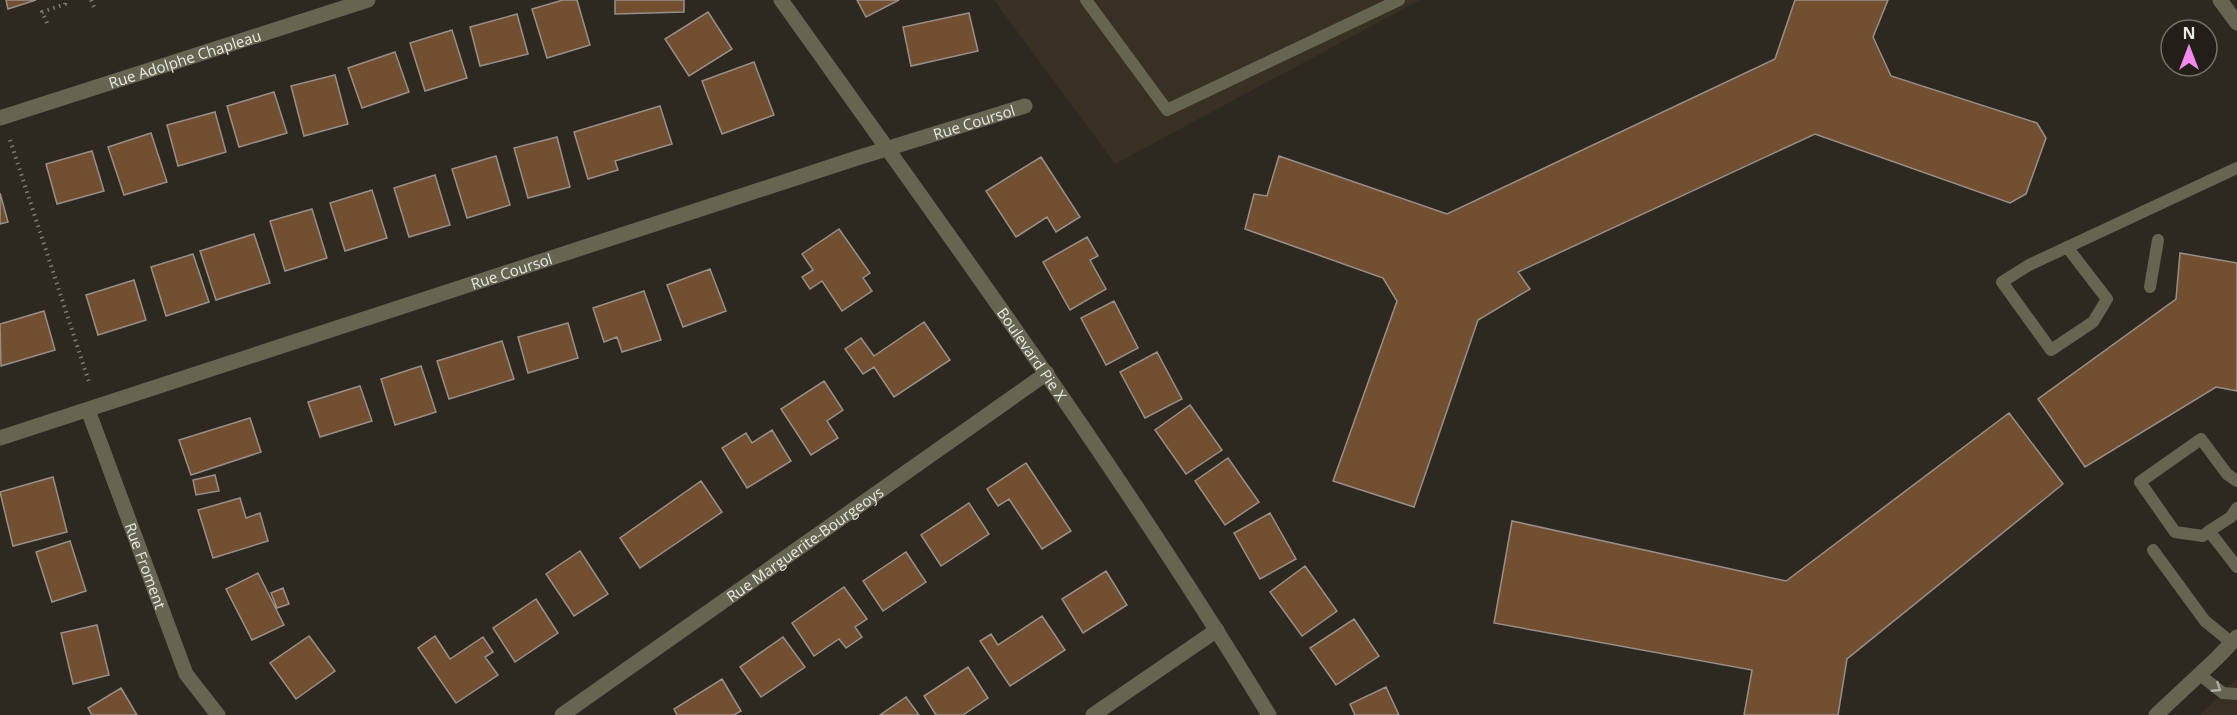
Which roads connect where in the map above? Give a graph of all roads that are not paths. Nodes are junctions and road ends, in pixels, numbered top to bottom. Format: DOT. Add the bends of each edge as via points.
graph roads {
  1 [pos="368,0"];
  2 [pos="781,0"];
  3 [pos="1086,0"];
  4 [pos="1399,0"];
  5 [pos="2220,0"];
  6 [pos="2237,23"];
  7 [pos="1025,106"];
  8 [pos="0,118"];
  9 [pos="888,149"];
  10 [pos="2237,168"];
  11 [pos="2158,240"];
  12 [pos="2067,246"];
  13 [pos="2150,287"];
  14 [pos="1047,374"];
  15 [pos="88,410"];
  16 [pos="0,438"];
  17 [pos="2237,481"];
  18 [pos="2237,508"];
  19 [pos="2209,531"];
  20 [pos="2153,550"];
  21 [pos="2237,567"];
  22 [pos="1218,630"];
  23 [pos="2234,640"];
  24 [pos="2200,675"];
  25 [pos="2237,694"];
  26 [pos="218,715"];
  27 [pos="562,715"];
  28 [pos="1093,715"];
  29 [pos="1269,715"];
  30 [pos="2156,715"];
  1 -- 8 [label="street, Rue Adolphe Chapleau"];
  2 -- 9 [label="street, Boulevard Pie X"];
  3 -- 4 [label="lane" via="1167,110"];
  5 -- 6 [label="street"];
  7 -- 9 [label="street, Rue Coursol"];
  9 -- 14 [label="street, Boulevard Pie X"];
  9 -- 15 [label="street, Rue Coursol"];
  10 -- 12 [label="lane"];
  11 -- 13 [label="lane"];
  12 -- 12 [label="lane" via="2002,282 2051,350 2093,322 2107,299"];
  14 -- 22 [label="street, Boulevard Pie X"];
  14 -- 27 [label="street, Rue Marguerite-Bourgeoys"];
  15 -- 16 [label="street, Rue Coursol"];
  15 -- 26 [label="street, Rue Froment" via="186,674"];
  17 -- 19 [label="lane" via="2227,474 2201,439 2140,482 2175,532 2202,536"];
  18 -- 19 [label="lane"];
  19 -- 21 [label="lane"];
  20 -- 23 [label="lane" via="2205,621"];
  22 -- 28 [label="street"];
  22 -- 29 [label="street, Boulevard Pie X"];
  23 -- 24 [label="street"];
  24 -- 25 [label="lane, one-way" via="2223,693"];
  24 -- 30 [label="street"];
}
